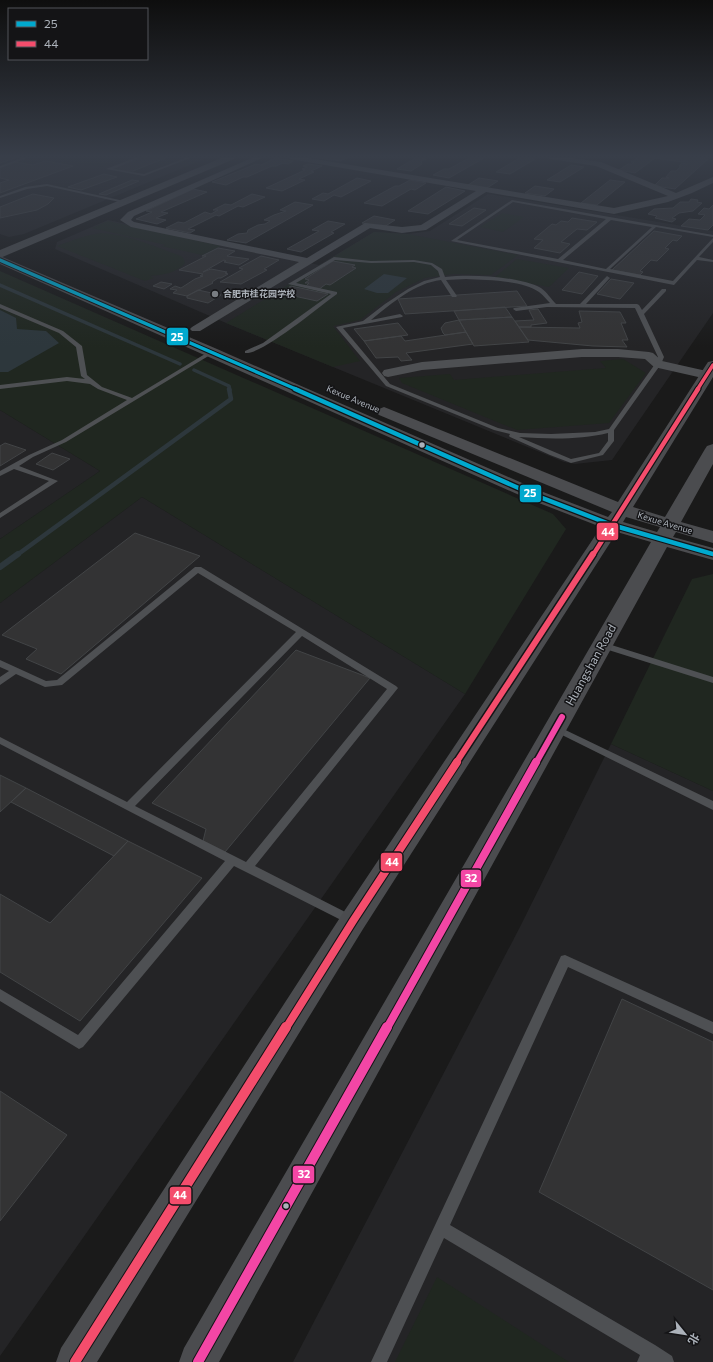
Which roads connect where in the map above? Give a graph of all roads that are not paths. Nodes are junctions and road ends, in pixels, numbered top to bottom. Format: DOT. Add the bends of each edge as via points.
graph roads {
  1 [pos="78,221"];
  2 [pos="126,221"];
  3 [pos="435,221"];
  4 [pos="483,221"];
  5 [pos="607,221"];
  6 [pos="624,221"];
  7 [pos="655,226"];
  8 [pos="713,236"];
  9 [pos="713,239"];
  10 [pos="4,250"];
  11 [pos="26,256"];
  12 [pos="696,258"];
  13 [pos="0,260"];
  14 [pos="308,261"];
  15 [pos="559,261"];
  16 [pos="713,261"];
  17 [pos="607,270"];
  18 [pos="607,278"];
  19 [pos="443,279"];
  20 [pos="664,290"];
  21 [pos="454,296"];
  22 [pos="555,305"];
  23 [pos="0,306"];
  24 [pos="581,306"];
  25 [pos="516,309"];
  26 [pos="641,314"];
  27 [pos="400,316"];
  28 [pos="182,323"];
  29 [pos="364,323"];
  30 [pos="196,329"];
  31 [pos="211,336"];
  32 [pos="232,346"];
  33 [pos="212,352"];
  34 [pos="247,352"];
  35 [pos="261,358"];
  36 [pos="658,364"];
  37 [pos="710,370"];
  38 [pos="388,373"];
  39 [pos="92,382"];
  40 [pos="0,387"];
  41 [pos="132,400"];
  42 [pos="370,407"];
  43 [pos="496,429"];
  44 [pos="610,430"];
  45 [pos="713,449"];
  46 [pos="13,466"];
  47 [pos="0,474"];
  48 [pos="0,516"];
  49 [pos="617,517"];
  50 [pos="666,532"];
  51 [pos="713,537"];
  52 [pos="713,554"];
  53 [pos="301,632"];
  54 [pos="602,645"];
  55 [pos="0,663"];
  56 [pos="15,670"];
  57 [pos="713,680"];
  58 [pos="0,682"];
  59 [pos="555,728"];
  60 [pos="0,740"];
  61 [pos="713,806"];
  62 [pos="128,807"];
  63 [pos="233,860"];
  64 [pos="247,868"];
  65 [pos="353,921"];
  66 [pos="0,994"];
  67 [pos="713,1028"];
  68 [pos="441,1228"];
  69 [pos="647,1357"];
  70 [pos="75,1362"];
  71 [pos="198,1362"];
  72 [pos="379,1362"];
  73 [pos="666,1362"];
  1 -- 10 [label="street"];
  2 -- 14 [label="street" via="131,224"];
  3 -- 14 [label="street" via="423,228 402,230 368,225"];
  4 -- 15 [label="lane" via="453,241"];
  5 -- 15 [label="lane"];
  6 -- 7 [label="lane"];
  7 -- 8 [label="lane"];
  7 -- 17 [label="lane"];
  9 -- 12 [label="lane"];
  10 -- 11 [label="main road"];
  12 -- 16 [label="lane"];
  12 -- 17 [label="lane" via="674,283"];
  13 -- 33 [label="main road, Kexue Avenue"];
  14 -- 30 [label="street"];
  15 -- 17 [label="lane"];
  18 -- 24 [label="lane"];
  19 -- 21 [label="lane"];
  19 -- 22 [label="lane" via="455,277 498,280 529,286 540,290"];
  19 -- 29 [label="lane" via="428,281 404,291"];
  19 -- 34 [label="lane" via="440,270 432,264 334,258 291,284 335,293 265,344"];
  20 -- 26 [label="lane"];
  22 -- 24 [label="lane"];
  22 -- 25 [label="lane"];
  23 -- 39 [label="lane" via="61,332 79,346 84,376"];
  24 -- 26 [label="lane" via="637,306"];
  26 -- 36 [label="lane" via="661,357"];
  27 -- 29 [label="lane"];
  28 -- 30 [label="main road"];
  29 -- 43 [label="lane" via="339,327 388,385"];
  30 -- 31 [label="main road"];
  32 -- 34 [label="main road"];
  33 -- 41 [label="lane"];
  33 -- 49 [label="main road, Kexue Avenue" via="532,494"];
  34 -- 35 [label="main road"];
  36 -- 37 [label="street"];
  36 -- 38 [label="street" via="649,356 582,353 422,366"];
  36 -- 44 [label="lane"];
  37 -- 49 [label="main road"];
  39 -- 40 [label="lane" via="67,379"];
  39 -- 41 [label="lane" via="100,388"];
  41 -- 46 [label="lane" via="64,441"];
  42 -- 49 [label="main road, Kexue Avenue"];
  43 -- 44 [label="lane" via="520,435 551,436 595,434"];
  43 -- 44 [label="lane" via="571,461 601,454 611,441"];
  45 -- 50 [label="main road, Huangshan Road"];
  46 -- 47 [label="lane"];
  46 -- 48 [label="lane" via="54,481"];
  49 -- 50 [label="main road, Kexue Avenue"];
  49 -- 65 [label="main road"];
  50 -- 51 [label="main road, Kexue Avenue"];
  50 -- 52 [label="main road, Kexue Avenue"];
  50 -- 54 [label="main road, Huangshan Road"];
  53 -- 56 [label="lane" via="198,569 59,683 45,684"];
  53 -- 62 [label="lane"];
  53 -- 64 [label="lane" via="393,688"];
  54 -- 57 [label="lane"];
  54 -- 59 [label="main road, Huangshan Road"];
  55 -- 56 [label="lane"];
  56 -- 58 [label="lane"];
  59 -- 61 [label="lane"];
  59 -- 71 [label="main road, Huangshan Road"];
  60 -- 62 [label="lane"];
  62 -- 63 [label="lane"];
  63 -- 64 [label="lane"];
  63 -- 66 [label="lane" via="79,1043"];
  64 -- 65 [label="lane"];
  65 -- 70 [label="main road"];
  67 -- 68 [label="lane" via="565,960"];
  68 -- 69 [label="lane"];
  68 -- 72 [label="lane"];
  69 -- 73 [label="lane"];
}
